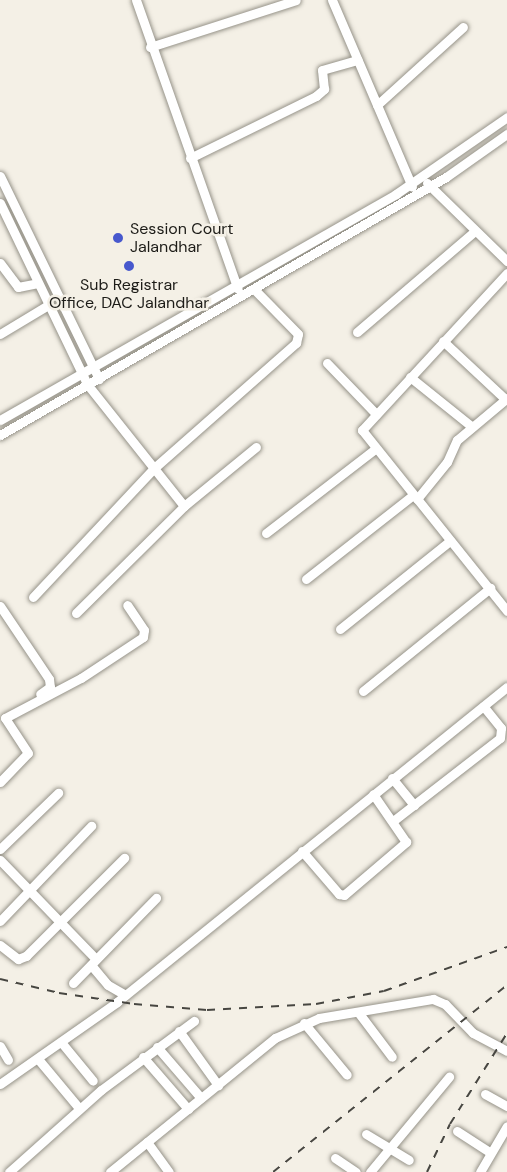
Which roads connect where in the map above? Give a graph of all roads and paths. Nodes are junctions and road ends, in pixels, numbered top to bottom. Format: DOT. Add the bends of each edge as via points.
graph roads {
  1 [pos="136,0"];
  2 [pos="296,0"];
  3 [pos="332,0"];
  4 [pos="463,27"];
  5 [pos="150,47"];
  6 [pos="358,60"];
  7 [pos="377,105"];
  8 [pos="507,117"];
  9 [pos="507,134"];
  10 [pos="190,158"];
  11 [pos="0,176"];
  12 [pos="422,177"];
  13 [pos="411,184"];
  14 [pos="429,187"];
  15 [pos="416,195"];
  16 [pos="0,203"];
  17 [pos="475,231"];
  18 [pos="30,241"];
  19 [pos="20,245"];
  20 [pos="507,261"];
  21 [pos="0,263"];
  22 [pos="507,273"];
  23 [pos="38,283"];
  24 [pos="236,285"];
  25 [pos="254,289"];
  26 [pos="241,297"];
  27 [pos="48,305"];
  28 [pos="357,332"];
  29 [pos="0,334"];
  30 [pos="443,341"];
  31 [pos="327,363"];
  32 [pos="93,367"];
  33 [pos="82,374"];
  34 [pos="410,377"];
  35 [pos="99,379"];
  36 [pos="87,384"];
  37 [pos="506,399"];
  38 [pos="376,414"];
  39 [pos="0,420"];
  40 [pos="470,425"];
  41 [pos="0,435"];
  42 [pos="255,447"];
  43 [pos="375,448"];
  44 [pos="153,469"];
  45 [pos="415,497"];
  46 [pos="184,506"];
  47 [pos="266,533"];
  48 [pos="450,541"];
  49 [pos="306,579"];
  50 [pos="490,588"];
  51 [pos="33,597"];
  52 [pos="128,605"];
  53 [pos="0,606"];
  54 [pos="507,611"];
  55 [pos="76,613"];
  56 [pos="9,619"];
  57 [pos="0,626"];
  58 [pos="340,629"];
  59 [pos="507,687"];
  60 [pos="363,691"];
  61 [pos="483,706"];
  62 [pos="0,716"];
  63 [pos="392,778"];
  64 [pos="0,782"];
  65 [pos="58,793"];
  66 [pos="373,794"];
  67 [pos="414,805"];
  68 [pos="393,821"];
  69 [pos="91,826"];
  70 [pos="0,849"];
  71 [pos="302,851"];
  72 [pos="124,858"];
  73 [pos="0,860"];
  74 [pos="30,890"];
  75 [pos="156,898"];
  76 [pos="0,921"];
  77 [pos="61,923"];
  78 [pos="0,945"];
  79 [pos="94,962"];
  80 [pos="73,983"];
  81 [pos="125,996"];
  82 [pos="358,1012"];
  83 [pos="194,1021"];
  84 [pos="304,1023"];
  85 [pos="178,1031"];
  86 [pos="61,1042"];
  87 [pos="0,1046"];
  88 [pos="157,1047"];
  89 [pos="507,1051"];
  90 [pos="392,1056"];
  91 [pos="143,1057"];
  92 [pos="38,1059"];
  93 [pos="8,1060"];
  94 [pos="347,1075"];
  95 [pos="449,1077"];
  96 [pos="93,1081"];
  97 [pos="0,1084"];
  98 [pos="218,1085"];
  99 [pos="485,1094"];
  100 [pos="201,1098"];
  101 [pos="507,1106"];
  102 [pos="79,1108"];
  103 [pos="188,1109"];
  104 [pos="507,1126"];
  105 [pos="457,1131"];
  106 [pos="366,1134"];
  107 [pos="147,1142"];
  108 [pos="387,1149"];
  109 [pos="491,1153"];
  110 [pos="335,1158"];
  111 [pos="409,1160"];
  112 [pos="9,1172"];
  113 [pos="110,1172"];
  114 [pos="169,1172"];
  115 [pos="356,1172"];
  116 [pos="370,1172"];
  117 [pos="480,1172"];
  1 -- 5 [label="street"];
  2 -- 5 [label="street"];
  3 -- 6 [label="street"];
  4 -- 7 [label="street"];
  5 -- 10 [label="street"];
  6 -- 7 [label="street"];
  6 -- 10 [label="street" via="322,70 324,88 316,96"];
  7 -- 13 [label="street"];
  8 -- 12 [label="street"];
  9 -- 14 [label="street" via="490,150"];
  10 -- 24 [label="street"];
  11 -- 18 [label="street"];
  12 -- 13 [label="street"];
  12 -- 14 [label="street"];
  13 -- 15 [label="street"];
  13 -- 24 [label="street"];
  14 -- 15 [label="street"];
  14 -- 17 [label="street"];
  15 -- 25 [label="street"];
  16 -- 19 [label="street"];
  17 -- 20 [label="street"];
  17 -- 28 [label="street"];
  18 -- 19 [label="street"];
  18 -- 32 [label="street"];
  19 -- 23 [label="street"];
  21 -- 23 [label="street" via="18,287"];
  22 -- 30 [label="street"];
  23 -- 27 [label="street"];
  24 -- 26 [label="street"];
  24 -- 32 [label="street"];
  25 -- 26 [label="street"];
  25 -- 44 [label="street" via="295,330 298,339"];
  26 -- 35 [label="street"];
  27 -- 29 [label="street"];
  27 -- 33 [label="street"];
  30 -- 34 [label="street"];
  30 -- 37 [label="street"];
  31 -- 38 [label="street"];
  32 -- 33 [label="street"];
  32 -- 35 [label="street"];
  33 -- 36 [label="street"];
  33 -- 39 [label="street"];
  34 -- 38 [label="street"];
  34 -- 40 [label="street"];
  35 -- 36 [label="street"];
  36 -- 41 [label="street"];
  36 -- 44 [label="street"];
  37 -- 40 [label="street"];
  38 -- 43 [label="street" via="362,430"];
  40 -- 45 [label="street"];
  42 -- 46 [label="street"];
  43 -- 45 [label="street"];
  43 -- 47 [label="street"];
  44 -- 46 [label="street"];
  44 -- 51 [label="street"];
  45 -- 48 [label="street"];
  45 -- 49 [label="street"];
  46 -- 55 [label="street"];
  48 -- 50 [label="street"];
  48 -- 58 [label="street"];
  50 -- 54 [label="street"];
  50 -- 60 [label="street"];
  52 -- 64 [label="street" via="145,635 81,678 5,718 28,753"];
  53 -- 56 [label="street"];
  56 -- 57 [label="street"];
  56 -- 62 [label="street" via="49,679 50,687"];
  59 -- 61 [label="street"];
  61 -- 63 [label="street"];
  61 -- 67 [label="street" via="501,728 500,738"];
  63 -- 66 [label="street"];
  63 -- 67 [label="street"];
  65 -- 70 [label="street"];
  66 -- 68 [label="street"];
  66 -- 71 [label="street"];
  67 -- 68 [label="street"];
  68 -- 71 [label="street" via="406,839 404,846 342,896"];
  69 -- 74 [label="street"];
  71 -- 81 [label="street"];
  72 -- 77 [label="street"];
  73 -- 74 [label="street"];
  74 -- 76 [label="street"];
  74 -- 77 [label="street"];
  75 -- 79 [label="street"];
  77 -- 78 [label="street" via="21,960"];
  77 -- 79 [label="street"];
  79 -- 80 [label="street"];
  79 -- 81 [label="street" via="108,985"];
  81 -- 86 [label="street"];
  82 -- 84 [label="street"];
  82 -- 89 [label="street" via="432,999 445,1004 473,1033"];
  82 -- 90 [label="street"];
  83 -- 85 [label="street"];
  84 -- 94 [label="street"];
  84 -- 98 [label="street" via="275,1038"];
  85 -- 88 [label="street"];
  85 -- 98 [label="street"];
  86 -- 92 [label="street"];
  86 -- 96 [label="street"];
  87 -- 93 [label="street"];
  88 -- 91 [label="street"];
  88 -- 100 [label="street"];
  91 -- 102 [label="street"];
  91 -- 103 [label="street"];
  92 -- 97 [label="street"];
  92 -- 102 [label="street"];
  95 -- 108 [label="street"];
  98 -- 100 [label="street"];
  99 -- 101 [label="street"];
  100 -- 103 [label="street"];
  102 -- 112 [label="street"];
  103 -- 107 [label="street"];
  104 -- 109 [label="street"];
  105 -- 109 [label="street"];
  106 -- 108 [label="street"];
  107 -- 113 [label="street"];
  107 -- 114 [label="street"];
  108 -- 111 [label="street"];
  108 -- 116 [label="street"];
  109 -- 117 [label="street"];
  110 -- 115 [label="street"];
}
